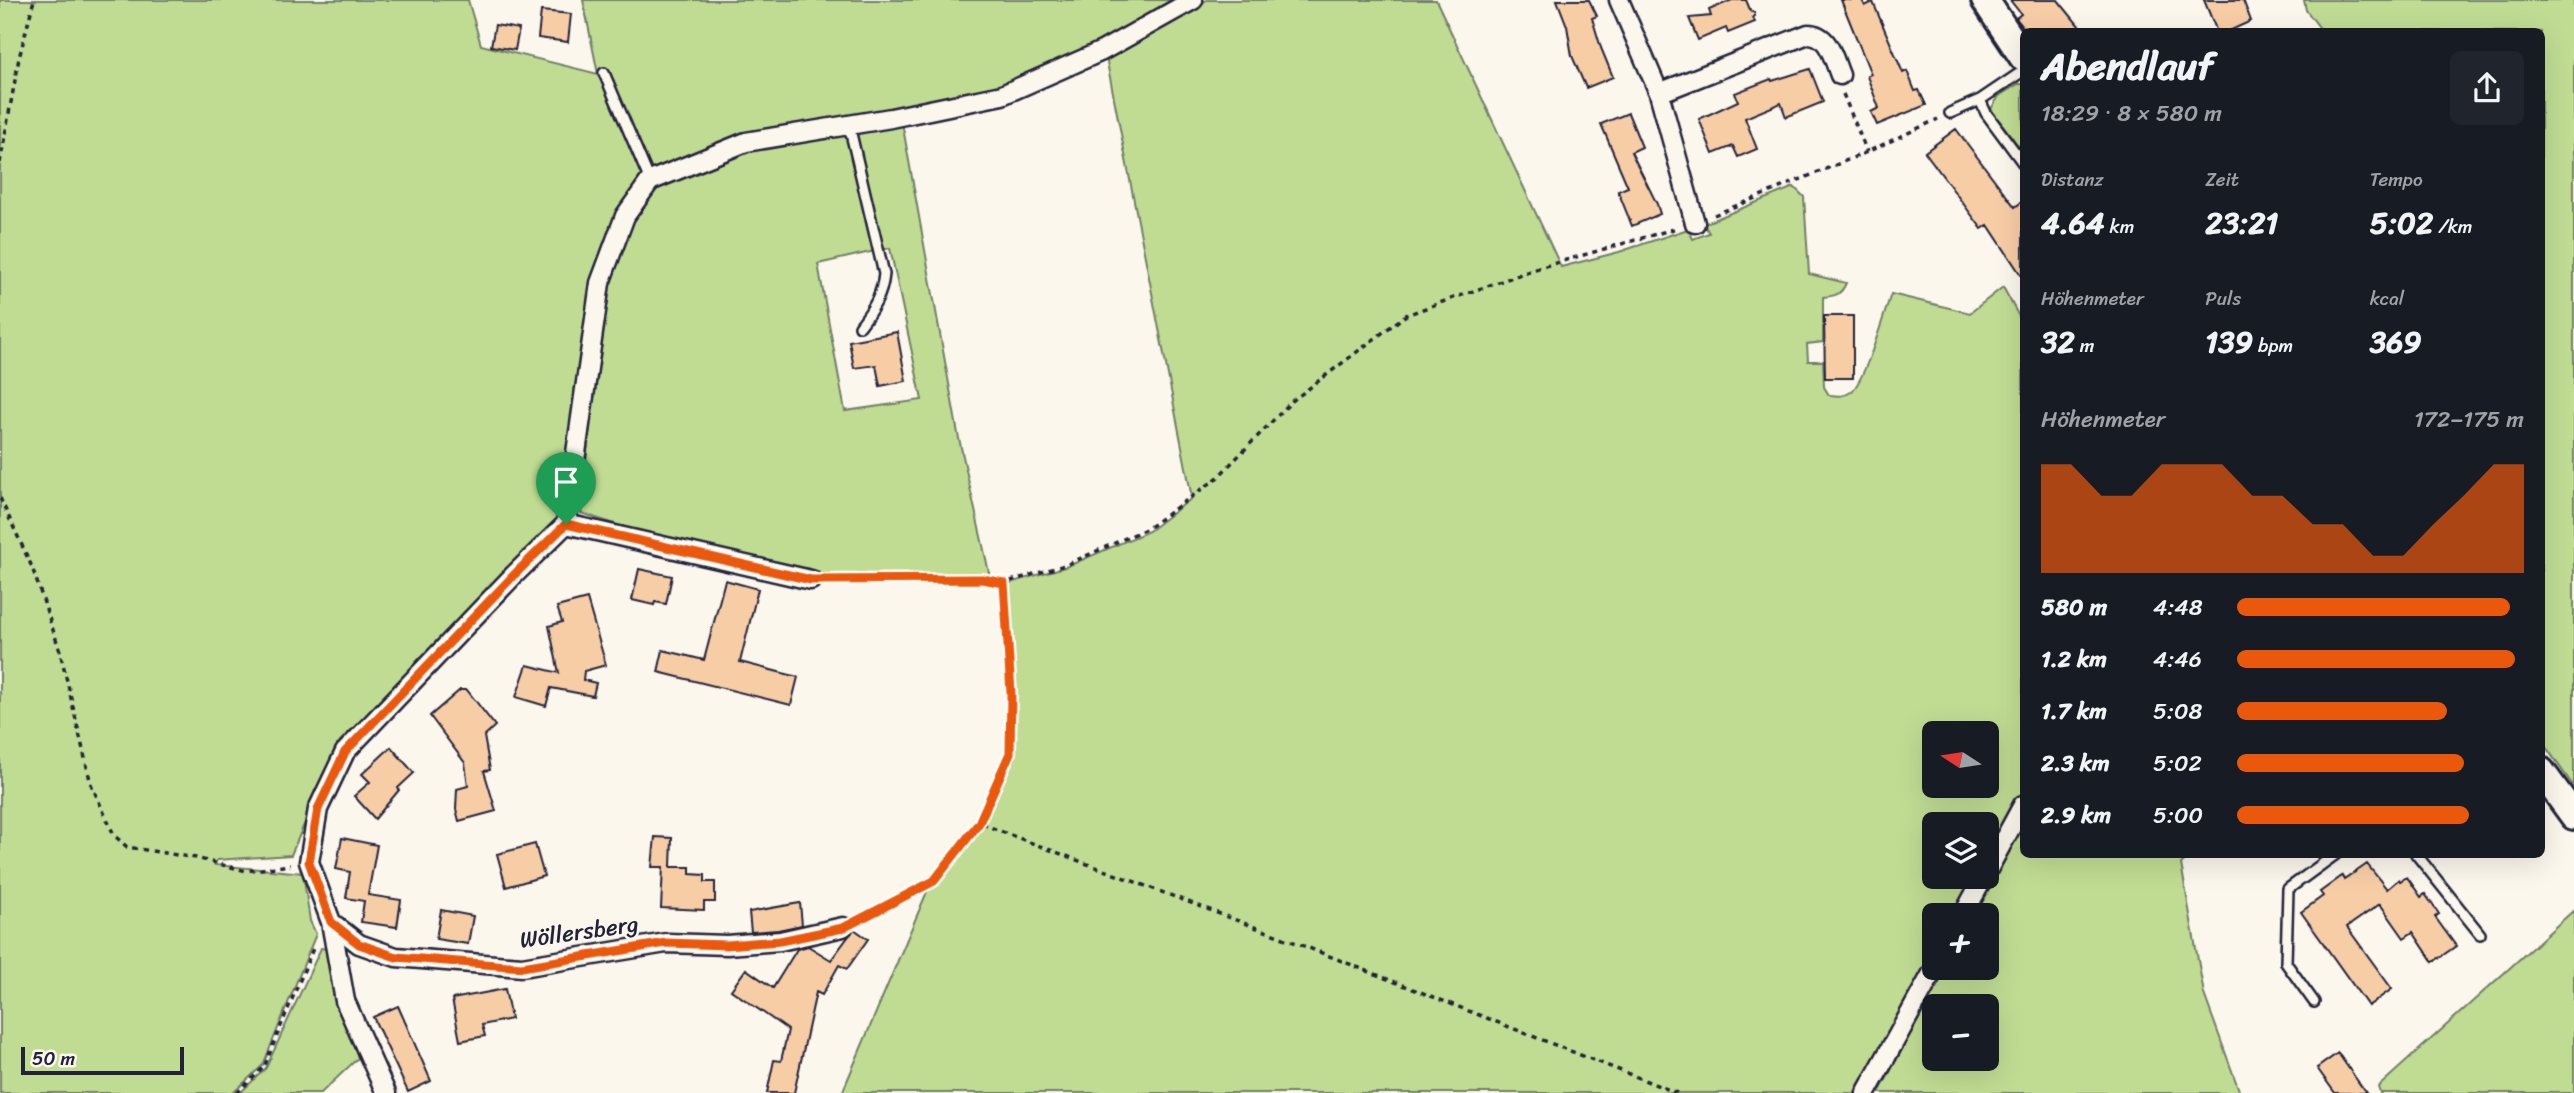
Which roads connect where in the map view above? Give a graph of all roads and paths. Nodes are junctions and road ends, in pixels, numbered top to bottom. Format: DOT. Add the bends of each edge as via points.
graph roads {
  1 [pos="34,0"];
  2 [pos="1193,0"];
  3 [pos="1619,0"];
  4 [pos="1985,0"];
  5 [pos="2020,52"];
  6 [pos="604,73"];
  7 [pos="2020,73"];
  8 [pos="1840,75"];
  9 [pos="1659,93"];
  10 [pos="1980,100"];
  11 [pos="1950,113"];
  12 [pos="849,125"];
  13 [pos="1867,152"];
  14 [pos="2020,159"];
  15 [pos="0,163"];
  16 [pos="650,181"];
  17 [pos="1695,223"];
  18 [pos="860,326"];
  19 [pos="0,498"];
  20 [pos="566,524"];
  21 [pos="811,580"];
  22 [pos="1004,583"];
  23 [pos="2545,776"];
  24 [pos="2020,811"];
  25 [pos="2574,816"];
  26 [pos="979,823"];
  27 [pos="1999,850"];
  28 [pos="2331,858"];
  29 [pos="2419,858"];
  30 [pos="309,862"];
  31 [pos="331,922"];
  32 [pos="843,928"];
  33 [pos="2480,934"];
  34 [pos="1927,980"];
  35 [pos="2314,1002"];
  36 [pos="237,1093"];
  37 [pos="386,1093"];
  38 [pos="1677,1093"];
  39 [pos="1866,1093"];
  1 -- 15 [label="path"];
  2 -- 12 [label="street" via="1102,51 1002,95"];
  3 -- 9 [label="street"];
  4 -- 5 [label="main road"];
  6 -- 16 [label="lane"];
  7 -- 10 [label="lane"];
  8 -- 9 [label="street" via="1823,39 1808,34"];
  8 -- 13 [label="path" via="1840,88"];
  9 -- 17 [label="street"];
  10 -- 11 [label="lane"];
  10 -- 14 [label="lane"];
  11 -- 13 [label="path"];
  12 -- 16 [label="street" via="747,142"];
  12 -- 18 [label="lane" via="884,274 878,302"];
  13 -- 17 [label="path"];
  16 -- 20 [label="street" via="625,216 600,283"];
  17 -- 22 [label="path" via="1535,269 1406,315 1292,401 1216,479 1148,528 1068,564"];
  19 -- 30 [label="path" via="32,567 60,651 91,784 114,835 127,846 246,870"];
  20 -- 21 [label="street"];
  20 -- 30 [label="street" via="345,752 318,809"];
  21 -- 22 [label="path" via="982,579"];
  22 -- 26 [label="path" via="1010,753"];
  23 -- 25 [label="main road"];
  24 -- 27 [label="street"];
  26 -- 32 [label="path" via="934,881"];
  26 -- 38 [label="path"];
  28 -- 35 [label="lane" via="2288,889 2286,964"];
  29 -- 33 [label="lane"];
  30 -- 31 [label="street"];
  31 -- 32 [label="street, Wöllersberg" via="359,944 396,957 522,967 666,943 780,941"];
  31 -- 36 [label="path" via="319,936 264,1067"];
  31 -- 37 [label="street" via="345,1001"];
  34 -- 39 [label="street"];
}
